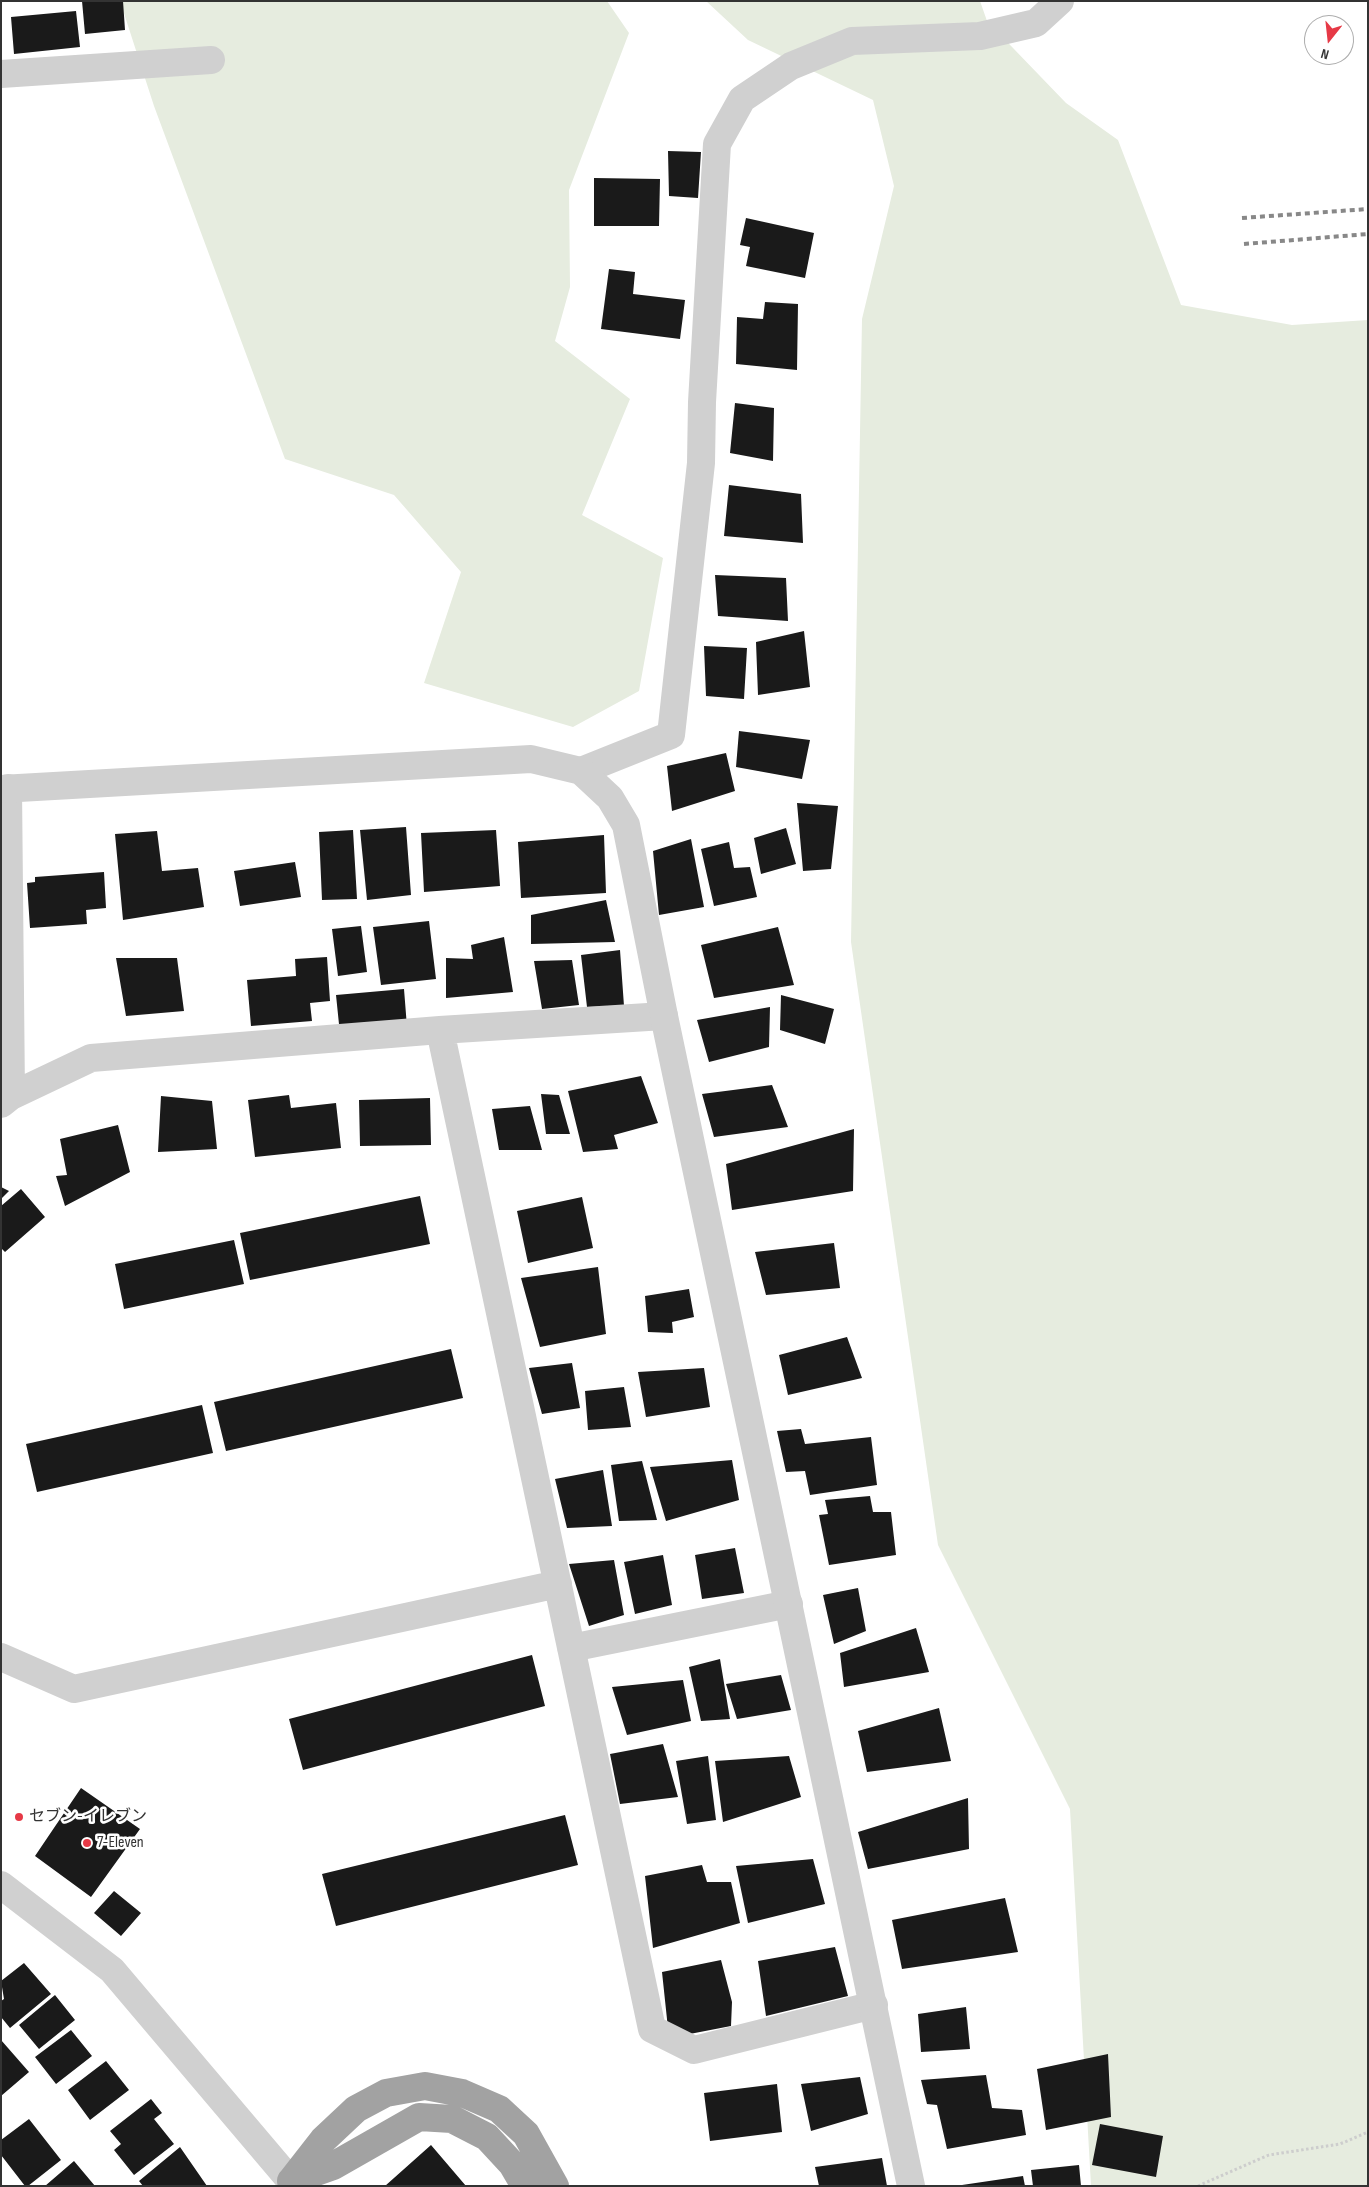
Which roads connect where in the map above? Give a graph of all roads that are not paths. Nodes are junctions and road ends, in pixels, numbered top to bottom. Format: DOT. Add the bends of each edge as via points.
graph roads {
  1 [pos="1060,1"];
  2 [pos="211,60"];
  3 [pos="1,74"];
  4 [pos="581,771"];
  5 [pos="4,788"];
  6 [pos="664,1016"];
  7 [pos="440,1030"];
  8 [pos="6,1100"];
  9 [pos="558,1584"];
  10 [pos="789,1604"];
  11 [pos="571,1648"];
  12 [pos="1,1658"];
  13 [pos="1,1885"];
  14 [pos="874,2005"];
  15 [pos="293,2183"];
  16 [pos="525,2186"];
  17 [pos="555,2186"];
  18 [pos="911,2186"];
  1 -- 4 [label="street" via="1036,23 980,36 852,41 791,66 742,99 717,144 701,463 671,735"];
  2 -- 3 [label="street"];
  4 -- 5 [label="street" via="531,758"];
  4 -- 6 [label="street" via="610,798 626,824"];
  5 -- 8 [label="street"];
  6 -- 7 [label="street"];
  6 -- 10 [label="street"];
  7 -- 8 [label="street" via="91,1058"];
  7 -- 9 [label="street"];
  9 -- 11 [label="street"];
  9 -- 12 [label="street" via="74,1689"];
  10 -- 11 [label="street"];
  10 -- 14 [label="street"];
  11 -- 14 [label="street" via="652,2029 694,2050"];
  13 -- 15 [label="street" via="112,1970"];
  14 -- 18 [label="street"];
  15 -- 16 [label="highway" via="332,2166 419,2117 452,2119 487,2137 512,2164"];
  15 -- 17 [label="highway" via="322,2140 356,2109 386,2093 425,2086 462,2093 499,2109 526,2134"];
}
